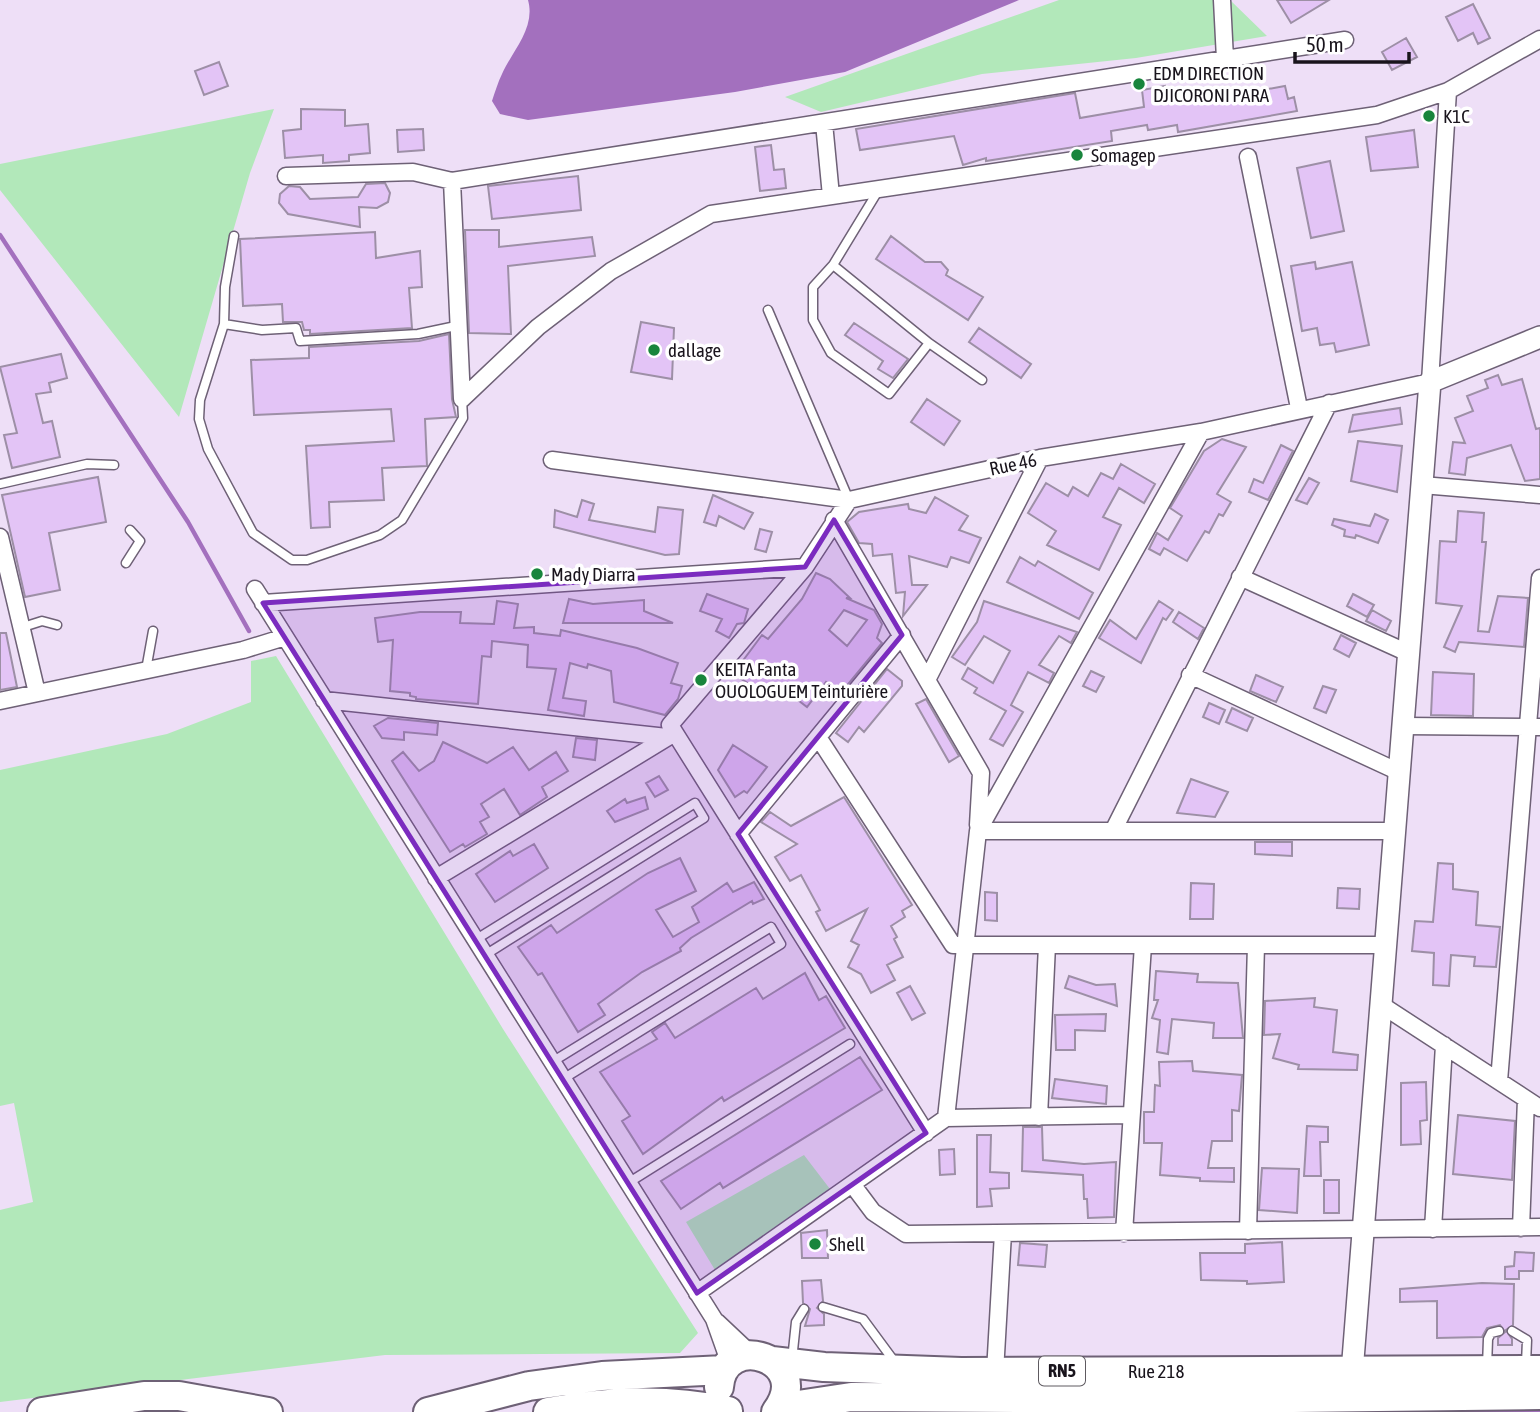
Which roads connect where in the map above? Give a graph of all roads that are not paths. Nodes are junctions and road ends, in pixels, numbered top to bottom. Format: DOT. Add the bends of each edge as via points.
graph roads {
  1 [pos="1222,0"];
  2 [pos="1540,39"];
  3 [pos="1345,40"];
  4 [pos="1225,59"];
  5 [pos="1448,91"];
  6 [pos="824,123"];
  7 [pos="1248,157"];
  8 [pos="286,176"];
  9 [pos="452,181"];
  10 [pos="880,188"];
  11 [pos="831,195"];
  12 [pos="234,236"];
  13 [pos="833,265"];
  14 [pos="768,310"];
  15 [pos="224,324"];
  16 [pos="456,326"];
  17 [pos="1540,337"];
  18 [pos="929,343"];
  19 [pos="982,380"];
  20 [pos="1430,382"];
  21 [pos="461,399"];
  22 [pos="1329,403"];
  23 [pos="1299,408"];
  24 [pos="1201,432"];
  25 [pos="1040,458"];
  26 [pos="552,460"];
  27 [pos="114,465"];
  28 [pos="0,484"];
  29 [pos="1422,485"];
  30 [pos="1540,495"];
  31 [pos="849,500"];
  32 [pos="834,520"];
  33 [pos="130,530"];
  34 [pos="0,537"];
  35 [pos="3,562"];
  36 [pos="126,563"];
  37 [pos="805,568"];
  38 [pos="1240,577"];
  39 [pos="1540,578"];
  40 [pos="1538,619"];
  41 [pos="57,625"];
  42 [pos="20,628"];
  43 [pos="153,631"];
  44 [pos="902,635"];
  45 [pos="285,637"];
  46 [pos="1408,653"];
  47 [pos="146,670"];
  48 [pos="1190,675"];
  49 [pos="928,678"];
  50 [pos="37,693"];
  51 [pos="324,700"];
  52 [pos="0,701"];
  53 [pos="1403,726"];
  54 [pos="1534,727"];
  55 [pos="671,735"];
  56 [pos="818,737"];
  57 [pos="1399,772"];
  58 [pos="978,831"];
  59 [pos="1113,831"];
  60 [pos="1394,831"];
  61 [pos="738,834"];
  62 [pos="436,878"];
  63 [pos="475,940"];
  64 [pos="1256,944"];
  65 [pos="965,945"];
  66 [pos="1047,945"];
  67 [pos="1143,945"];
  68 [pos="1385,945"];
  69 [pos="485,955"];
  70 [pos="1380,1004"];
  71 [pos="850,1044"];
  72 [pos="1444,1045"];
  73 [pos="552,1062"];
  74 [pos="563,1079"];
  75 [pos="1499,1081"];
  76 [pos="1533,1103"];
  77 [pos="1131,1115"];
  78 [pos="1039,1117"];
  79 [pos="946,1118"];
  80 [pos="926,1133"];
  81 [pos="628,1183"];
  82 [pos="852,1184"];
  83 [pos="1540,1227"];
  84 [pos="1521,1228"];
  85 [pos="1433,1229"];
  86 [pos="1362,1230"];
  87 [pos="1248,1231"];
  88 [pos="1003,1233"];
  89 [pos="1124,1233"];
  90 [pos="697,1293"];
  91 [pos="823,1307"];
  92 [pos="804,1309"];
  93 [pos="713,1319"];
  94 [pos="1499,1331"];
  95 [pos="1513,1331"];
  96 [pos="759,1365"];
  97 [pos="899,1370"];
  98 [pos="1533,1370"];
  99 [pos="995,1371"];
  100 [pos="1487,1371"];
  101 [pos="1351,1384"];
  102 [pos="1540,1395"];
  103 [pos="848,1405"];
  104 [pos="973,1406"];
  105 [pos="789,1410"];
  106 [pos="728,1411"];
  107 [pos="42,1412"];
  108 [pos="268,1412"];
  109 [pos="428,1412"];
  110 [pos="548,1412"];
  1 -- 4 [label="street"];
  2 -- 5 [label="street"];
  3 -- 4 [label="street"];
  4 -- 6 [label="street"];
  5 -- 10 [label="street" via="1377,115"];
  5 -- 20 [label="street"];
  6 -- 9 [label="street"];
  6 -- 11 [label="street"];
  7 -- 23 [label="street"];
  8 -- 9 [label="street" via="413,172"];
  9 -- 16 [label="street"];
  10 -- 11 [label="street"];
  10 -- 13 [label="lane"];
  11 -- 21 [label="street" via="711,214 611,271 538,327"];
  12 -- 15 [label="lane"];
  13 -- 18 [label="lane"];
  13 -- 18 [label="lane" via="813,286 813,320 831,353 889,394"];
  14 -- 31 [label="lane"];
  15 -- 16 [label="lane" via="262,330 296,328 300,341 418,334"];
  15 -- 21 [label="lane" via="200,400 199,419 208,449 253,533 292,560 307,560 380,535 402,520 463,418"];
  16 -- 21 [label="street"];
  17 -- 20 [label="street, Rue 46"];
  18 -- 19 [label="lane"];
  20 -- 22 [label="street, Rue 46"];
  20 -- 29 [label="street"];
  22 -- 23 [label="street, Rue 46"];
  22 -- 38 [label="street"];
  23 -- 24 [label="street, Rue 46"];
  24 -- 25 [label="street, Rue 46"];
  24 -- 58 [label="street"];
  25 -- 31 [label="street, Rue 46"];
  25 -- 49 [label="street"];
  26 -- 31 [label="street"];
  27 -- 28 [label="lane" via="87,464"];
  29 -- 30 [label="street"];
  29 -- 46 [label="street"];
  31 -- 32 [label="street"];
  32 -- 37 [label="street"];
  32 -- 44 [label="street"];
  33 -- 36 [label="lane" via="140,541"];
  34 -- 35 [label="street"];
  35 -- 42 [label="street"];
  37 -- 45 [label="street" via="259,596"];
  37 -- 55 [label="street" via="670,725"];
  38 -- 46 [label="street"];
  38 -- 48 [label="street"];
  39 -- 40 [label="street"];
  40 -- 54 [label="street"];
  41 -- 42 [label="lane" via="42,621"];
  42 -- 50 [label="street"];
  43 -- 47 [label="lane"];
  44 -- 49 [label="street"];
  44 -- 56 [label="street"];
  45 -- 47 [label="street"];
  45 -- 51 [label="street"];
  46 -- 53 [label="street"];
  47 -- 50 [label="street"];
  48 -- 57 [label="street"];
  48 -- 59 [label="street"];
  49 -- 58 [label="street" via="981,774"];
  50 -- 52 [label="street"];
  51 -- 55 [label="street"];
  51 -- 62 [label="street"];
  53 -- 54 [label="street"];
  53 -- 57 [label="street"];
  54 -- 75 [label="street"];
  55 -- 61 [label="street"];
  55 -- 62 [label="street"];
  56 -- 61 [label="street"];
  56 -- 65 [label="street" via="953,945"];
  57 -- 60 [label="street"];
  58 -- 59 [label="street"];
  58 -- 65 [label="street"];
  59 -- 60 [label="street"];
  60 -- 68 [label="street"];
  61 -- 80 [label="street"];
  62 -- 63 [label="street"];
  63 -- 69 [label="street"];
  63 -- 69 [label="lane" via="695,803 704,818"];
  64 -- 67 [label="street"];
  64 -- 68 [label="street"];
  64 -- 87 [label="street"];
  65 -- 66 [label="street"];
  65 -- 79 [label="street"];
  66 -- 67 [label="street"];
  66 -- 78 [label="street"];
  67 -- 77 [label="street"];
  68 -- 70 [label="street"];
  69 -- 73 [label="street"];
  70 -- 72 [label="street"];
  70 -- 86 [label="street"];
  71 -- 81 [label="lane"];
  72 -- 75 [label="street"];
  72 -- 85 [label="street"];
  73 -- 74 [label="street"];
  73 -- 74 [label="lane" via="771,927 781,944"];
  74 -- 81 [label="street"];
  75 -- 76 [label="street"];
  76 -- 84 [label="street"];
  77 -- 78 [label="street"];
  77 -- 89 [label="street"];
  78 -- 79 [label="street"];
  79 -- 80 [label="street"];
  80 -- 82 [label="street"];
  81 -- 90 [label="street"];
  82 -- 88 [label="street" via="873,1212 906,1234"];
  82 -- 90 [label="street"];
  83 -- 84 [label="street"];
  84 -- 85 [label="street"];
  85 -- 86 [label="street"];
  86 -- 87 [label="street"];
  86 -- 101 [label="street"];
  87 -- 89 [label="street"];
  88 -- 89 [label="street"];
  88 -- 99 [label="street"];
  90 -- 93 [label="street"];
  91 -- 97 [label="lane" via="863,1319"];
  92 -- 96 [label="lane"];
  93 -- 96 [label="street"];
  93 -- 96 [label="street"];
  94 -- 100 [label="lane" via="1488,1339"];
  95 -- 98 [label="lane" via="1527,1340"];
  96 -- 97 [label="highway, Rue 218 / RN5"];
  96 -- 105 [label="highway, RN5" via="786,1390 783,1403"];
  96 -- 106 [label="highway" via="719,1391"];
  96 -- 109 [label="highway, RN5" via="602,1376"];
  97 -- 99 [label="highway, Rue 218 / RN5"];
  98 -- 100 [label="highway, Rue 218 / RN5"];
  99 -- 101 [label="highway, Rue 218 / RN5"];
  100 -- 101 [label="highway, Rue 218 / RN5"];
  101 -- 102 [label="highway, Rue 218 / RN5"];
  101 -- 104 [label="highway, RN5"];
  103 -- 104 [label="highway, RN5"];
  103 -- 105 [label="highway, RN5"];
  106 -- 110 [label="highway" via="660,1400 601,1402"];
  107 -- 108 [label="highway" via="144,1395 178,1396"];
}
